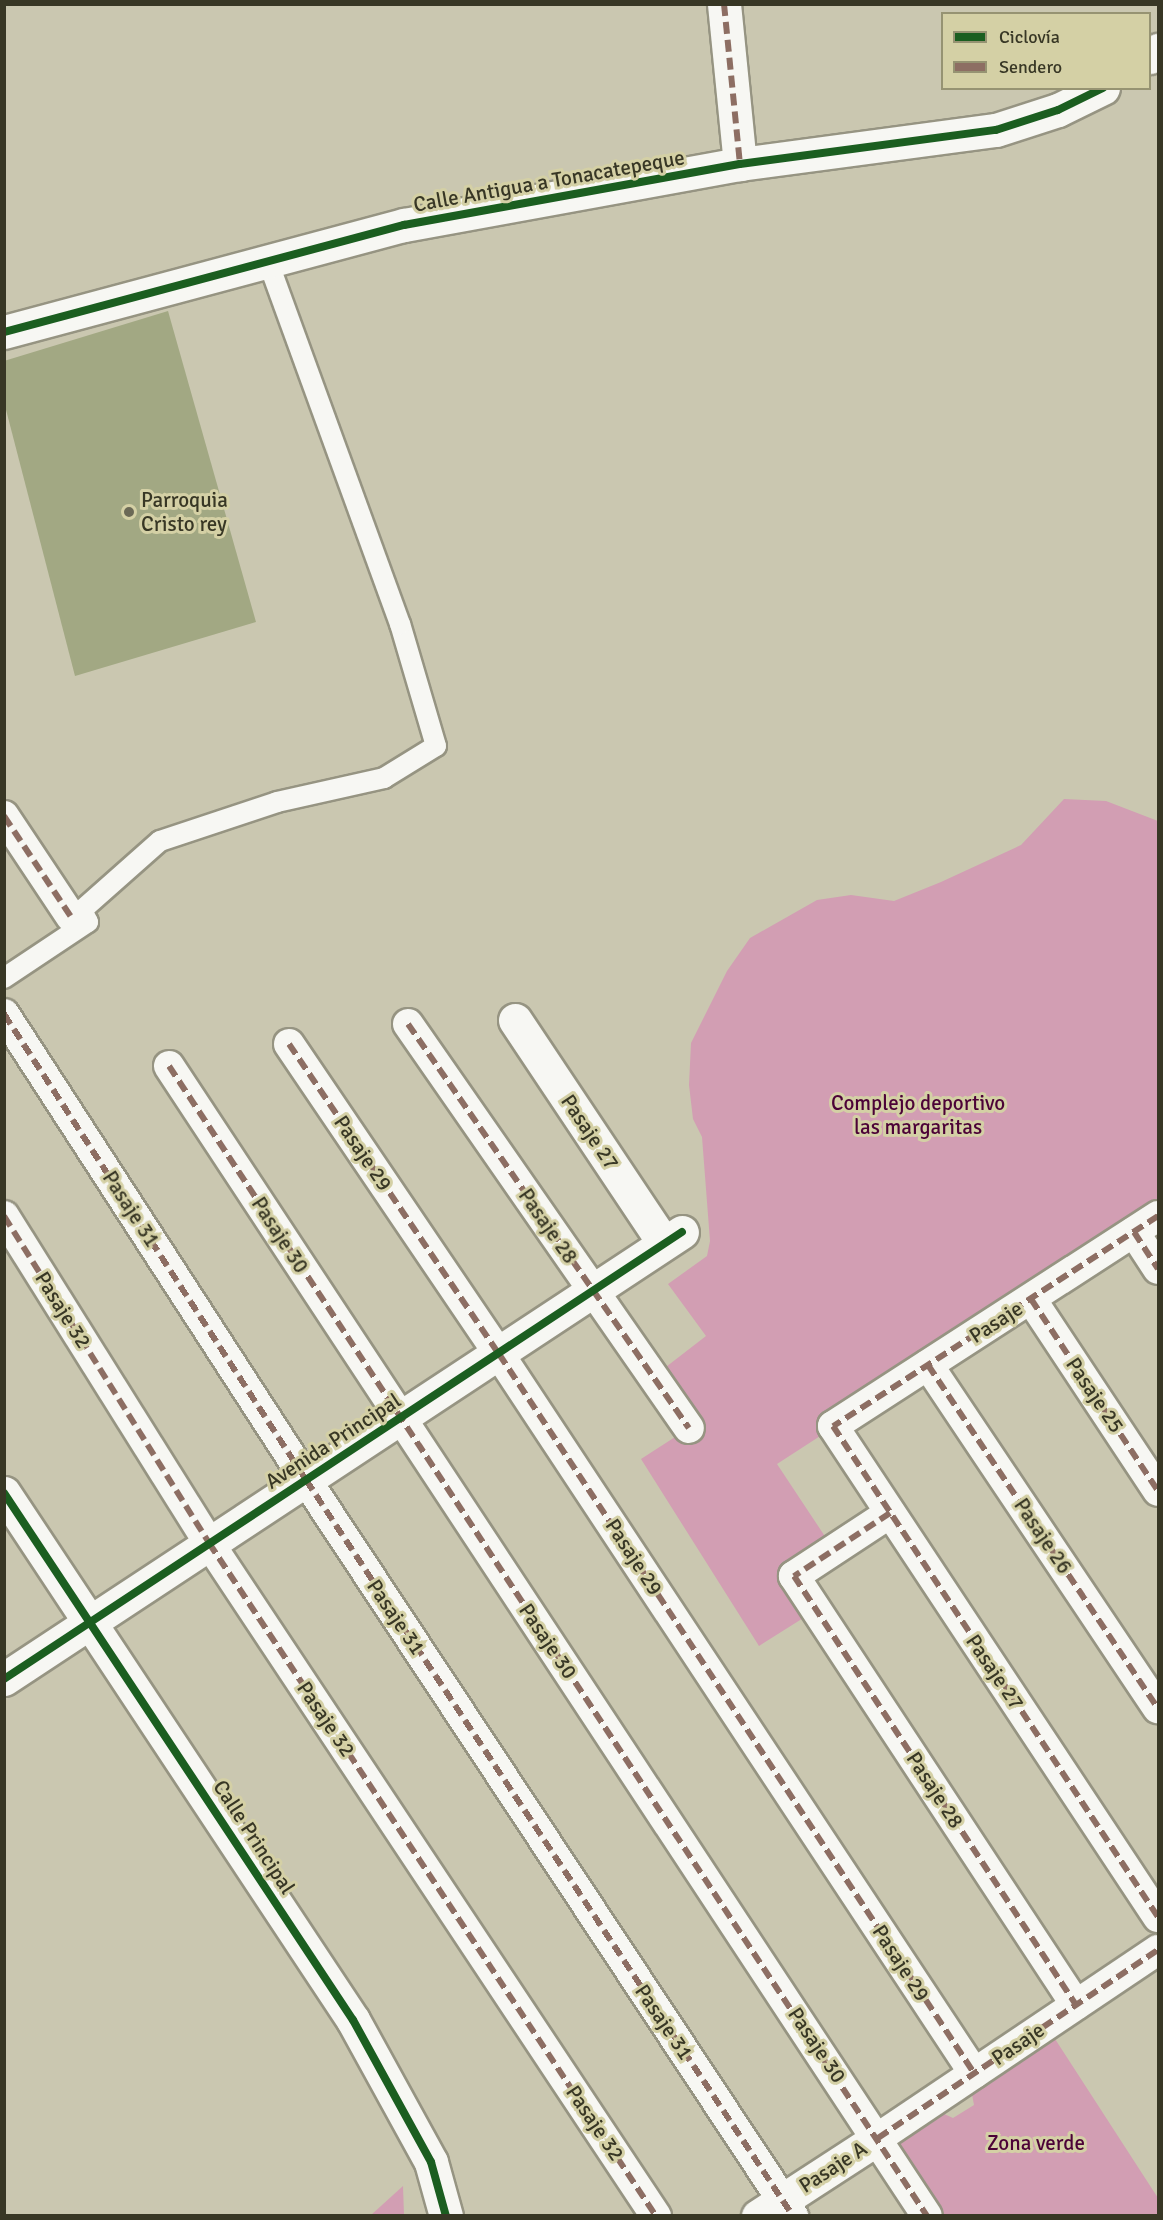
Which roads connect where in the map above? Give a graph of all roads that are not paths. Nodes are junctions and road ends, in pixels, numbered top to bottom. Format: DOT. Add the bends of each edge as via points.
graph roads {
  1 [pos="724,4"];
  2 [pos="1099,90"];
  3 [pos="740,164"];
  4 [pos="268,262"];
  5 [pos="4,332"];
  6 [pos="4,816"];
  7 [pos="71,918"];
  8 [pos="4,978"];
  9 [pos="4,1014"];
  10 [pos="515,1020"];
  11 [pos="408,1024"];
  12 [pos="289,1044"];
  13 [pos="169,1066"];
  14 [pos="4,1216"];
  15 [pos="1146,1224"];
  16 [pos="673,1238"];
  17 [pos="1158,1269"];
  18 [pos="594,1291"];
  19 [pos="1031,1299"];
  20 [pos="499,1354"];
  21 [pos="928,1365"];
  22 [pos="400,1419"];
  23 [pos="833,1426"];
  24 [pos="689,1428"];
  25 [pos="306,1480"];
  26 [pos="1158,1491"];
  27 [pos="4,1492"];
  28 [pos="890,1513"];
  29 [pos="209,1543"];
  30 [pos="90,1621"];
  31 [pos="4,1679"];
  32 [pos="1158,1708"];
  33 [pos="1158,1917"];
  34 [pos="1158,1950"];
  35 [pos="1076,2005"];
  36 [pos="974,2073"];
  37 [pos="878,2138"];
  38 [pos="778,2210"];
  39 [pos="446,2216"];
  40 [pos="656,2216"];
  41 [pos="927,2216"];
  1 -- 3 [label="street"];
  2 -- 3 [label="street, Calle Antigua a Tonacatepeque" via="1058,110 996,129"];
  3 -- 4 [label="street, Calle Antigua a Tonacatepeque" via="404,225"];
  4 -- 5 [label="street, Calle Antigua a Tonacatepeque"];
  4 -- 8 [label="lane" via="400,624 436,746 384,778 278,802 160,841 82,910 88,922"];
  6 -- 7 [label="street"];
  9 -- 25 [label="street, Pasaje 31"];
  10 -- 16 [label="street, Pasaje 27"];
  11 -- 18 [label="street, Pasaje 28"];
  12 -- 20 [label="street, Pasaje 29"];
  13 -- 22 [label="street, Pasaje 30"];
  14 -- 29 [label="street, Pasaje 32"];
  15 -- 17 [label="street"];
  15 -- 19 [label="street, Pasaje"];
  16 -- 18 [label="street, Avenida Principal"];
  18 -- 20 [label="street, Avenida Principal"];
  18 -- 24 [label="street, Pasaje 28"];
  19 -- 21 [label="street, Pasaje"];
  19 -- 26 [label="street, Pasaje 25"];
  20 -- 22 [label="street, Avenida Principal"];
  20 -- 36 [label="street, Pasaje 29"];
  21 -- 23 [label="street, Pasaje"];
  21 -- 32 [label="street, Pasaje 26"];
  22 -- 25 [label="street, Avenida Principal"];
  22 -- 37 [label="street, Pasaje 30"];
  23 -- 28 [label="street, Pasaje 27"];
  25 -- 29 [label="street, Avenida Principal"];
  25 -- 38 [label="street, Pasaje 31"];
  27 -- 30 [label="street, Calle Principal"];
  28 -- 33 [label="street, Pasaje 27"];
  28 -- 35 [label="street, Pasaje 28" via="794,1576"];
  29 -- 30 [label="street, Avenida Principal"];
  29 -- 40 [label="street, Pasaje 32"];
  30 -- 31 [label="street, Avenida Principal"];
  30 -- 39 [label="street, Calle Principal" via="353,2020 431,2162"];
  34 -- 35 [label="street, Pasaje"];
  35 -- 36 [label="street, Pasaje"];
  36 -- 37 [label="street, Pasaje"];
  37 -- 38 [label="street, Pasaje A"];
  37 -- 41 [label="street, Pasaje 30"];
}
